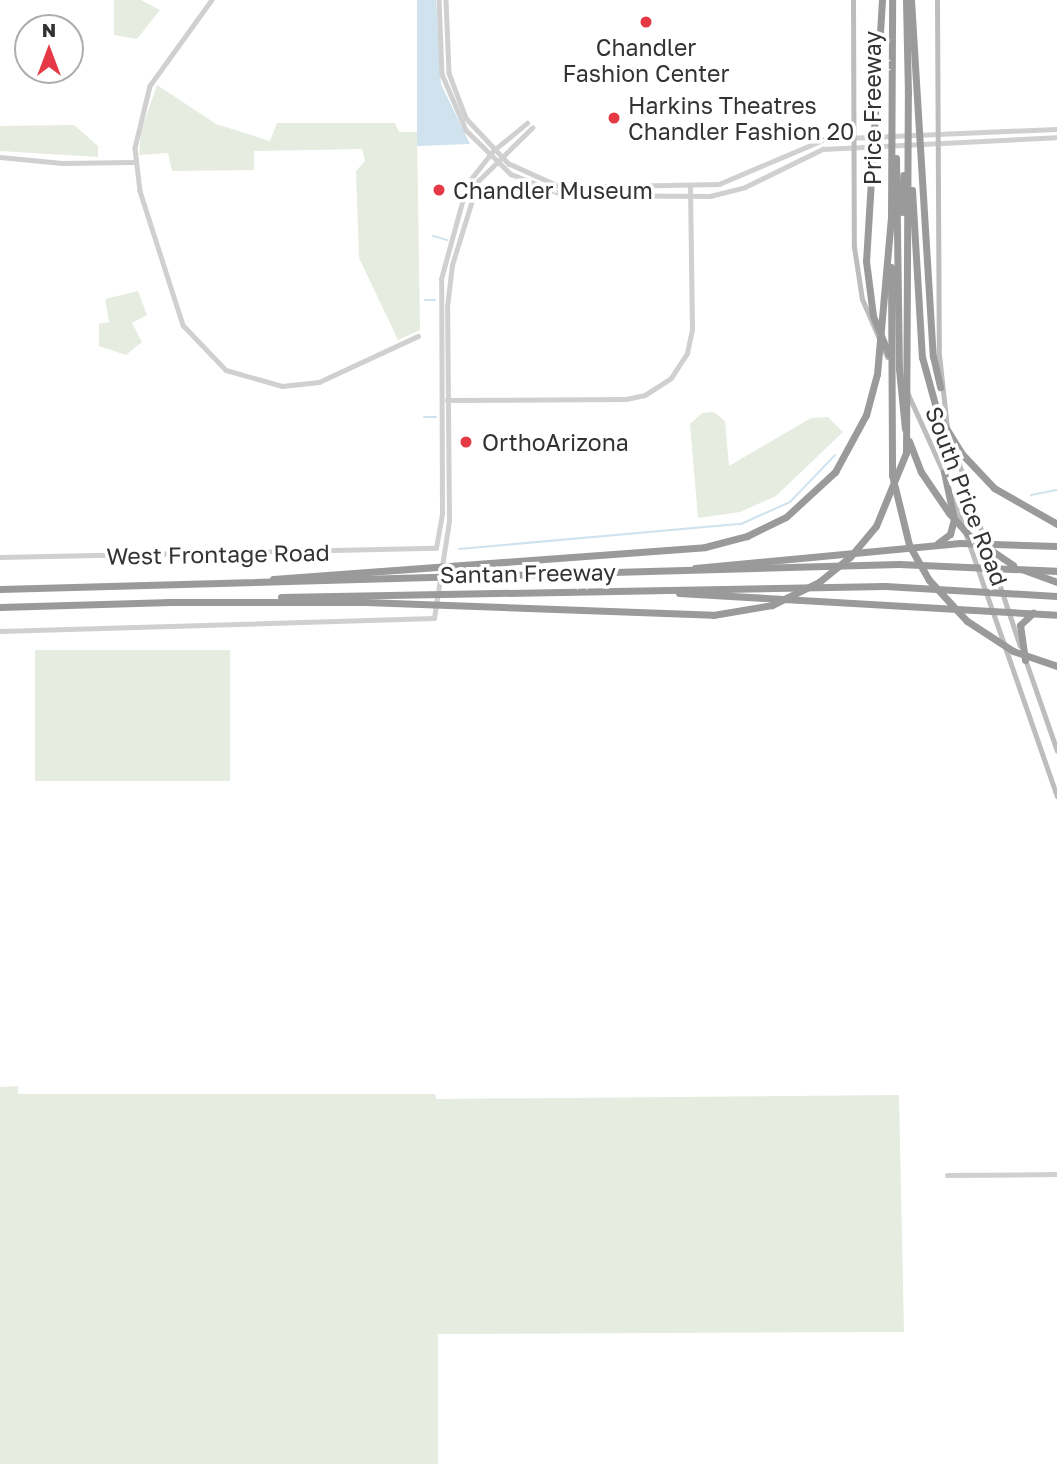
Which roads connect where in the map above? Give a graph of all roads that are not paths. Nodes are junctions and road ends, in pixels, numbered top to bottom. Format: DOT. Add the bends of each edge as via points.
graph roads {
  1 [pos="212,0"];
  2 [pos="439,0"];
  3 [pos="446,0"];
  4 [pos="853,0"];
  5 [pos="882,0"];
  6 [pos="892,0"];
  7 [pos="909,0"];
  8 [pos="937,0"];
  9 [pos="908,91"];
  10 [pos="892,92"];
  11 [pos="527,123"];
  12 [pos="532,128"];
  13 [pos="1057,129"];
  14 [pos="992,132"];
  15 [pos="938,134"];
  16 [pos="855,137"];
  17 [pos="1057,137"];
  18 [pos="992,139"];
  19 [pos="939,142"];
  20 [pos="855,146"];
  21 [pos="496,154"];
  22 [pos="0,157"];
  23 [pos="491,159"];
  24 [pos="135,162"];
  25 [pos="690,188"];
  26 [pos="690,197"];
  27 [pos="886,316"];
  28 [pos="418,336"];
  29 [pos="901,370"];
  30 [pos="903,385"];
  31 [pos="940,387"];
  32 [pos="440,400"];
  33 [pos="447,400"];
  34 [pos="944,471"];
  35 [pos="1057,524"];
  36 [pos="984,542"];
  37 [pos="935,545"];
  38 [pos="1057,546"];
  39 [pos="970,547"];
  40 [pos="436,548"];
  41 [pos="445,556"];
  42 [pos="0,557"];
  43 [pos="1057,571"];
  44 [pos="601,575"];
  45 [pos="1057,580"];
  46 [pos="223,584"];
  47 [pos="0,589"];
  48 [pos="629,590"];
  49 [pos="1057,596"];
  50 [pos="166,602"];
  51 [pos="0,607"];
  52 [pos="991,609"];
  53 [pos="1008,610"];
  54 [pos="1038,613"];
  55 [pos="1057,614"];
  56 [pos="0,631"];
  57 [pos="1026,661"];
  58 [pos="1056,666"];
  59 [pos="1057,751"];
  60 [pos="1057,796"];
  61 [pos="1057,1174"];
  62 [pos="947,1175"];
  1 -- 24 [label="street" via="150,86 136,128"];
  2 -- 23 [label="street" via="446,90 466,130"];
  3 -- 21 [label="street" via="452,84 466,118"];
  4 -- 16 [label="main road, South Price Road"];
  5 -- 30 [label="highway" via="866,271 875,325"];
  6 -- 10 [label="highway, Price Freeway"];
  7 -- 9 [label="highway, Price Freeway"];
  7 -- 31 [label="highway" via="933,355"];
  8 -- 15 [label="main road, South Price Road"];
  9 -- 29 [label="highway"];
  9 -- 35 [label="highway" via="921,344 933,400 948,433 980,475 1010,501"];
  9 -- 50 [label="highway" via="908,435 896,488 869,536 828,576 772,605 707,615 365,602"];
  10 -- 27 [label="highway, Price Freeway"];
  10 -- 29 [label="highway"];
  11 -- 21 [label="street"];
  12 -- 21 [label="street"];
  13 -- 14 [label="street"];
  14 -- 15 [label="street"];
  14 -- 18 [label="street"];
  15 -- 16 [label="street"];
  15 -- 19 [label="main road, South Price Road"];
  16 -- 20 [label="main road, South Price Road"];
  16 -- 25 [label="street" via="803,144 736,179"];
  17 -- 18 [label="street"];
  18 -- 19 [label="street"];
  19 -- 20 [label="street"];
  19 -- 31 [label="main road, South Price Road"];
  20 -- 26 [label="street" via="797,157 733,191"];
  20 -- 30 [label="main road, South Price Road" via="858,281 876,338"];
  21 -- 23 [label="street"];
  21 -- 25 [label="street" via="531,177 567,188"];
  22 -- 24 [label="street" via="62,163"];
  23 -- 26 [label="street" via="527,182 569,196"];
  23 -- 32 [label="street" via="462,194 441,279"];
  23 -- 33 [label="street" via="468,201 452,265"];
  24 -- 28 [label="street" via="180,318 199,347 226,370 264,384 319,383"];
  25 -- 26 [label="street"];
  26 -- 33 [label="street" via="692,330 687,353 671,378 645,395 626,399"];
  27 -- 46 [label="highway" via="875,386 855,441 827,482 786,517 732,541"];
  27 -- 58 [label="highway" via="891,456 902,524 938,592 991,639"];
  29 -- 45 [label="highway" via="906,433 939,501 995,554"];
  30 -- 34 [label="main road, South Price Road"];
  31 -- 36 [label="main road, South Price Road" via="953,452"];
  32 -- 33 [label="street"];
  32 -- 40 [label="street" via="442,522"];
  33 -- 41 [label="street"];
  34 -- 37 [label="highway" via="954,526"];
  34 -- 39 [label="main road, South Price Road"];
  36 -- 38 [label="highway"];
  36 -- 39 [label="highway"];
  36 -- 53 [label="main road, South Price Road"];
  37 -- 39 [label="highway"];
  37 -- 44 [label="highway"];
  39 -- 52 [label="main road, South Price Road"];
  40 -- 41 [label="street"];
  40 -- 42 [label="street, West Frontage Road"];
  41 -- 56 [label="street" via="437,612 430,621"];
  43 -- 44 [label="highway, Santan Freeway" via="926,564"];
  44 -- 46 [label="highway, Santan Freeway"];
  46 -- 47 [label="highway, Santan Freeway"];
  48 -- 49 [label="highway, Santan Freeway" via="898,586"];
  48 -- 50 [label="highway, Santan Freeway"];
  48 -- 52 [label="highway"];
  50 -- 51 [label="highway, Santan Freeway"];
  52 -- 53 [label="highway"];
  52 -- 60 [label="main road, South Price Road"];
  53 -- 54 [label="highway"];
  53 -- 57 [label="main road, South Price Road"];
  54 -- 55 [label="highway"];
  54 -- 57 [label="highway" via="1027,614 1020,625"];
  57 -- 59 [label="main road, South Price Road"];
  61 -- 62 [label="street"];
}
